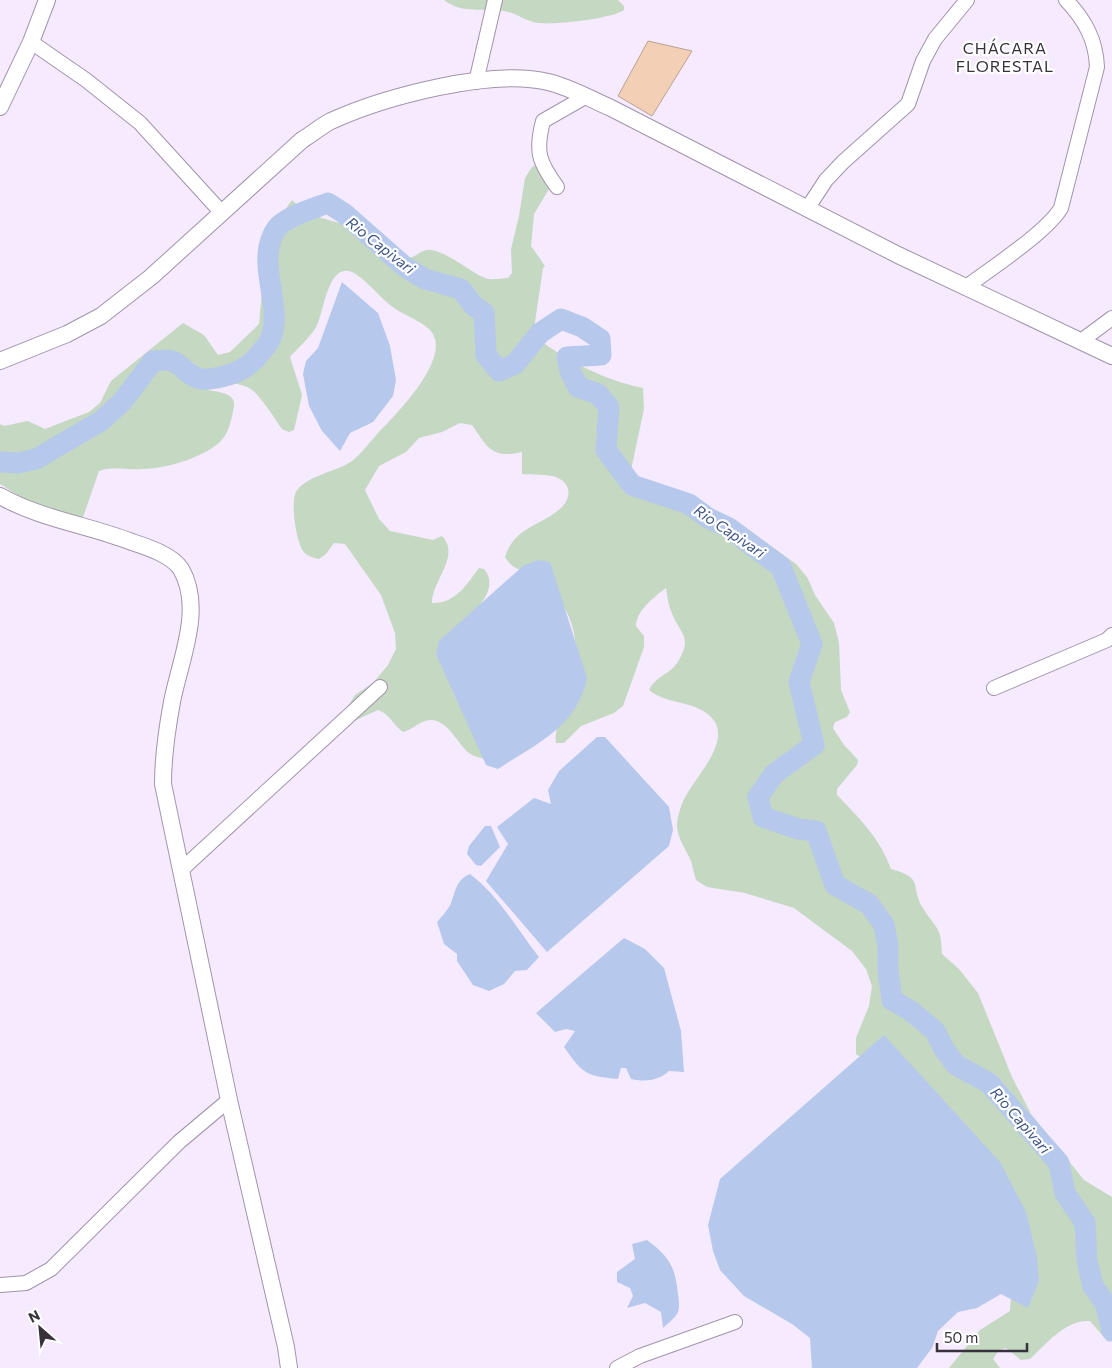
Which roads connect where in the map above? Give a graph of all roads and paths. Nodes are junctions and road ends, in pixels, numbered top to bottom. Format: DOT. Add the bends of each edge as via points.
graph roads {
  1 [pos="46,0"];
  2 [pos="495,0"];
  3 [pos="967,0"];
  4 [pos="1066,0"];
  5 [pos="31,42"];
  6 [pos="476,82"];
  7 [pos="586,97"];
  8 [pos="0,106"];
  9 [pos="557,187"];
  10 [pos="807,209"];
  11 [pos="222,213"];
  12 [pos="966,287"];
  13 [pos="1112,318"];
  14 [pos="1081,341"];
  15 [pos="1112,356"];
  16 [pos="0,361"];
  17 [pos="0,496"];
  18 [pos="1112,635"];
  19 [pos="380,687"];
  20 [pos="994,688"];
  21 [pos="181,870"];
  22 [pos="229,1100"];
  23 [pos="0,1285"];
  24 [pos="735,1322"];
  25 [pos="288,1368"];
  26 [pos="616,1368"];
  1 -- 5 [label="main road"];
  2 -- 6 [label="street"];
  3 -- 10 [label="street" via="935,39 923,61 908,104 843,162 826,180"];
  4 -- 12 [label="street" via="1091,35 1097,68 1061,208 1043,228"];
  5 -- 8 [label="main road"];
  5 -- 11 [label="street" via="140,123"];
  6 -- 7 [label="main road" via="519,77 548,82"];
  6 -- 11 [label="main road" via="393,99 329,122 302,140"];
  7 -- 9 [label="street" via="543,121 538,138 541,165"];
  7 -- 10 [label="main road"];
  10 -- 12 [label="main road"];
  11 -- 16 [label="main road" via="151,278 101,316 58,338"];
  12 -- 14 [label="main road"];
  13 -- 14 [label="street"];
  14 -- 15 [label="main road"];
  17 -- 21 [label="main road" via="24,509 132,541 168,558 180,568 189,587 192,615 170,711 163,755 163,784"];
  18 -- 20 [label="street" via="1107,640"];
  19 -- 21 [label="street"];
  21 -- 22 [label="main road"];
  22 -- 23 [label="street" via="180,1142 51,1269 26,1282"];
  22 -- 25 [label="main road" via="286,1347"];
  24 -- 26 [label="street" via="640,1356"];
}
